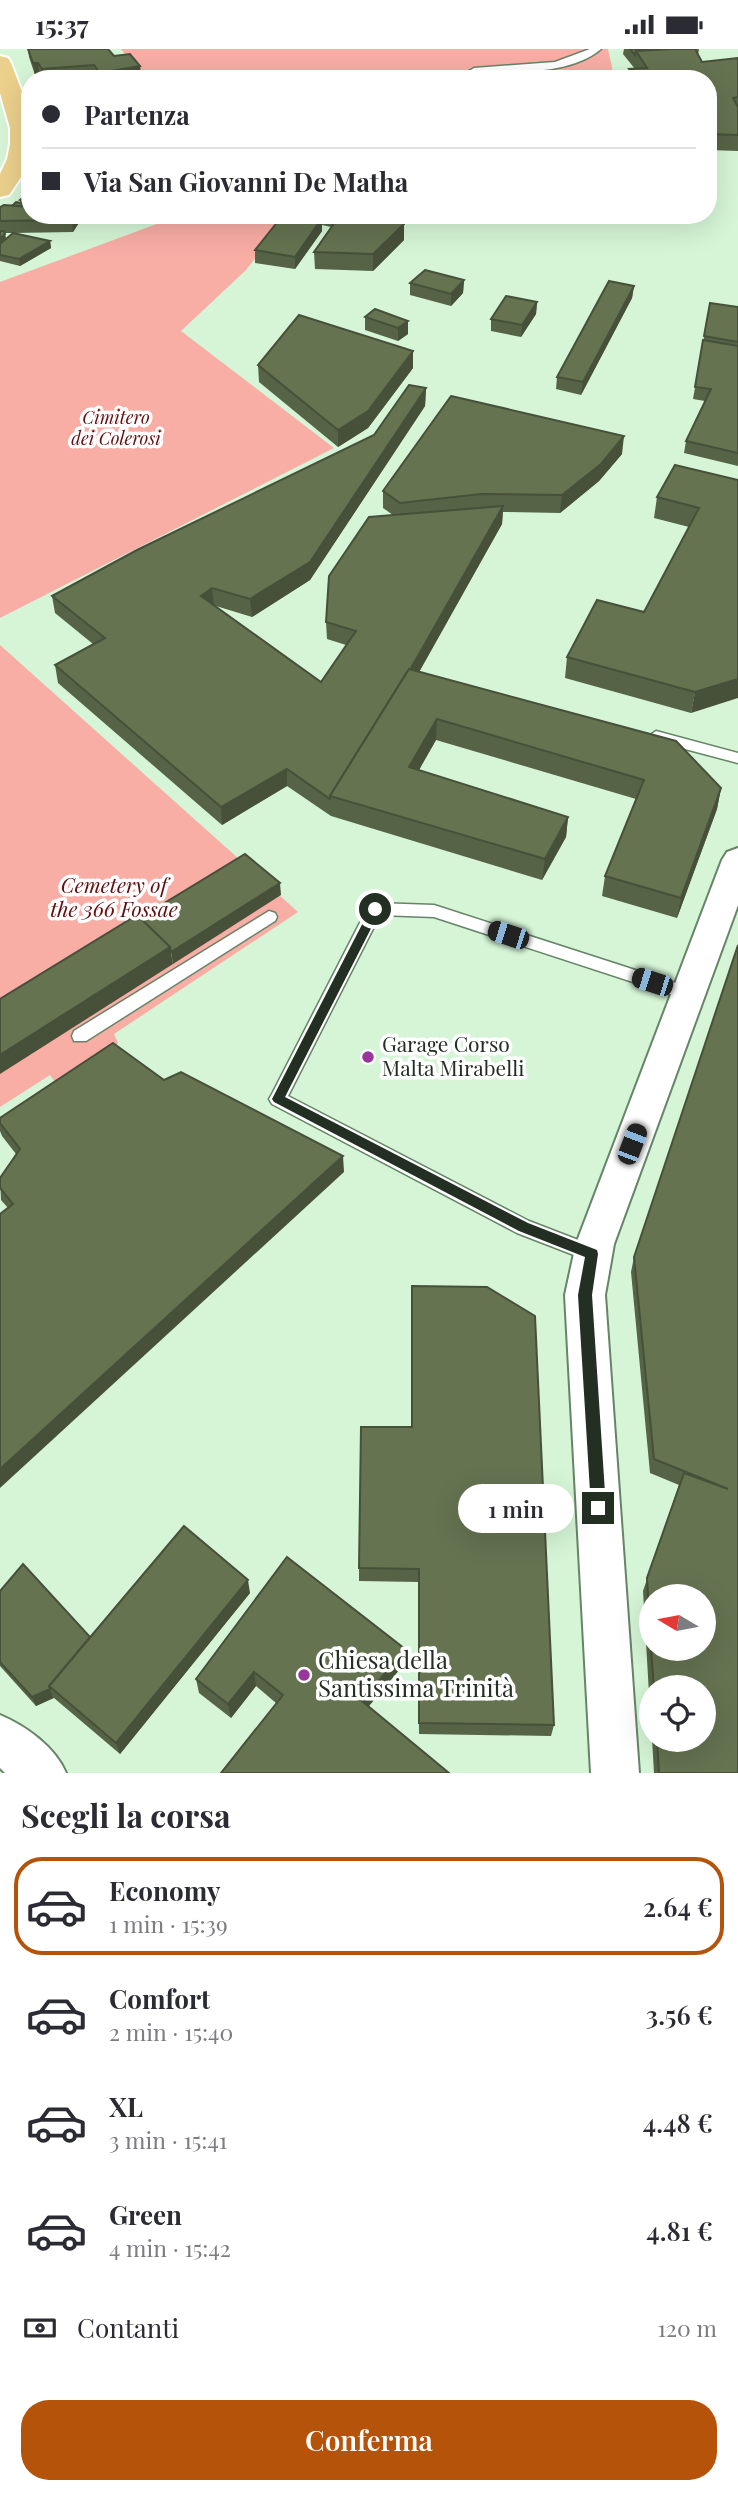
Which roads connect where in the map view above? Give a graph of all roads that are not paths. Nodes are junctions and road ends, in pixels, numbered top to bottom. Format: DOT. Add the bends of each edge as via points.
graph roads {
  1 [pos="597,49"];
  2 [pos="0,63"];
  3 [pos="485,70"];
  4 [pos="21,126"];
  5 [pos="21,149"];
  6 [pos="0,190"];
  7 [pos="647,734"];
  8 [pos="738,758"];
  9 [pos="738,860"];
  10 [pos="269,917"];
  11 [pos="688,994"];
  12 [pos="80,1036"];
  13 [pos="592,1254"];
  14 [pos="0,1738"];
  15 [pos="42,1773"];
  16 [pos="615,1773"];
  1 -- 3 [label="lane" via="553,64"];
  2 -- 4 [label="main road"];
  5 -- 6 [label="main road" via="17,168"];
  7 -- 8 [label="lane"];
  9 -- 11 [label="street"];
  10 -- 12 [label="lane"];
  11 -- 13 [label="street"];
  11 -- 13 [label="lane" via="434,911 375,909 278,1099 523,1227"];
  13 -- 16 [label="street" via="585,1295"];
  14 -- 15 [label="street"];
}
